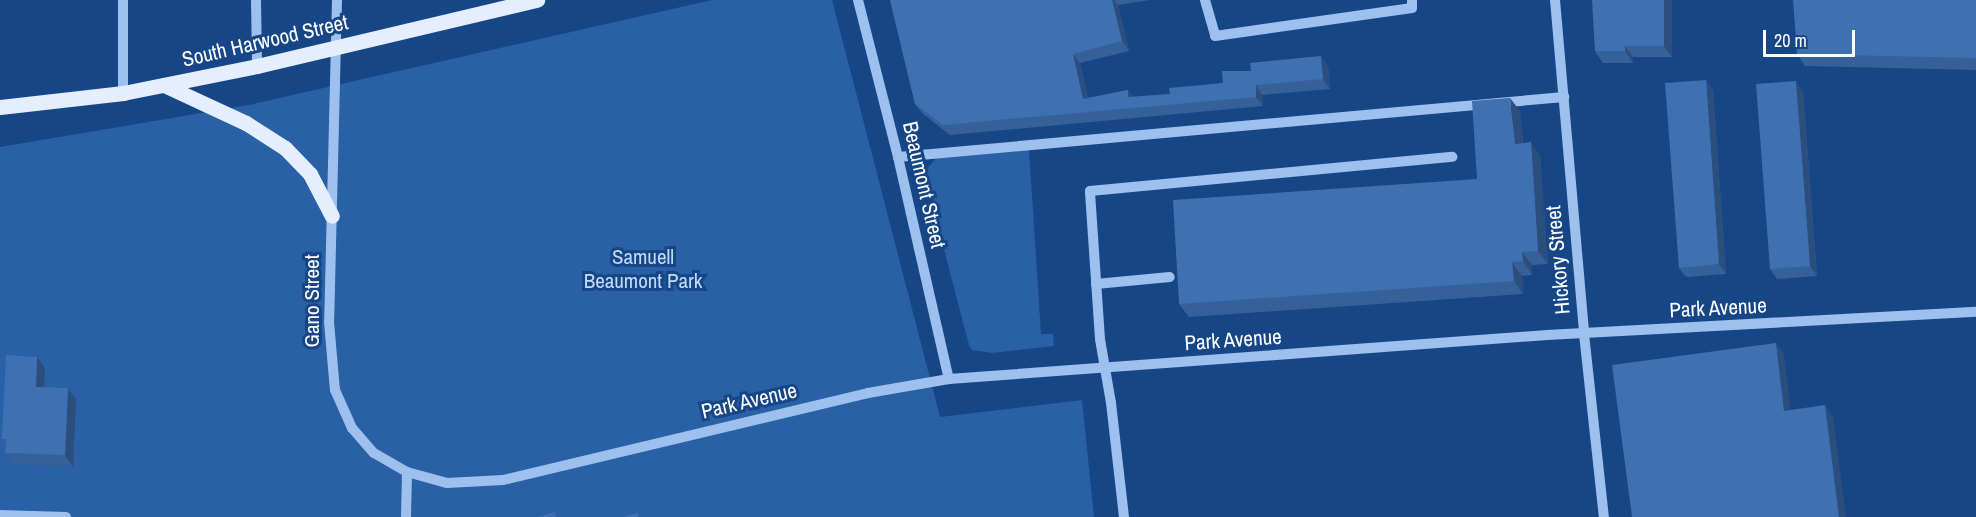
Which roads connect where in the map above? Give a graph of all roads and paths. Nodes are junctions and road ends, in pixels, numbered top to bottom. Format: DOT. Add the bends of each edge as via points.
graph roads {
  1 [pos="123,0"];
  2 [pos="256,0"];
  3 [pos="337,0"];
  4 [pos="537,0"];
  5 [pos="858,0"];
  6 [pos="1205,0"];
  7 [pos="1412,0"];
  8 [pos="1555,0"];
  9 [pos="335,46"];
  10 [pos="257,66"];
  11 [pos="164,85"];
  12 [pos="123,93"];
  13 [pos="1564,97"];
  14 [pos="0,107"];
  15 [pos="898,157"];
  16 [pos="1452,157"];
  17 [pos="332,216"];
  18 [pos="1170,277"];
  19 [pos="1096,284"];
  20 [pos="1976,312"];
  21 [pos="1584,334"];
  22 [pos="1107,369"];
  23 [pos="949,379"];
  24 [pos="407,472"];
  25 [pos="503,480"];
  26 [pos="0,515"];
  27 [pos="66,517"];
  28 [pos="406,517"];
  29 [pos="1124,517"];
  30 [pos="1604,517"];
  1 -- 12 [label="street"];
  2 -- 10 [label="street"];
  3 -- 9 [label="street, Gano Street"];
  4 -- 9 [label="main road, South Harwood Street"];
  5 -- 15 [label="street, Beaumont Street"];
  6 -- 7 [label="street" via="1215,36 1413,8"];
  8 -- 13 [label="street, Hickory Street"];
  9 -- 10 [label="main road, South Harwood Street"];
  9 -- 17 [label="street, Gano Street"];
  10 -- 11 [label="main road, South Harwood Street"];
  11 -- 12 [label="main road, South Harwood Street"];
  11 -- 17 [label="main road" via="246,123 285,148 310,174"];
  12 -- 14 [label="main road, South Harwood Street"];
  13 -- 15 [label="street"];
  13 -- 21 [label="street, Hickory Street"];
  15 -- 23 [label="street, Beaumont Street"];
  16 -- 19 [label="street" via="1090,191"];
  17 -- 24 [label="street, Gano Street" via="329,322 335,390 352,428 374,453"];
  18 -- 19 [label="street"];
  19 -- 22 [label="street" via="1100,339"];
  20 -- 21 [label="street, Park Avenue"];
  21 -- 22 [label="street, Park Avenue"];
  21 -- 30 [label="street, Hickory Street"];
  22 -- 23 [label="street, Park Avenue"];
  22 -- 29 [label="street"];
  23 -- 25 [label="street, Park Avenue" via="867,393"];
  24 -- 25 [label="street, Gano Street" via="447,483"];
  24 -- 28 [label="street"];
  26 -- 27 [label="street"];
}
